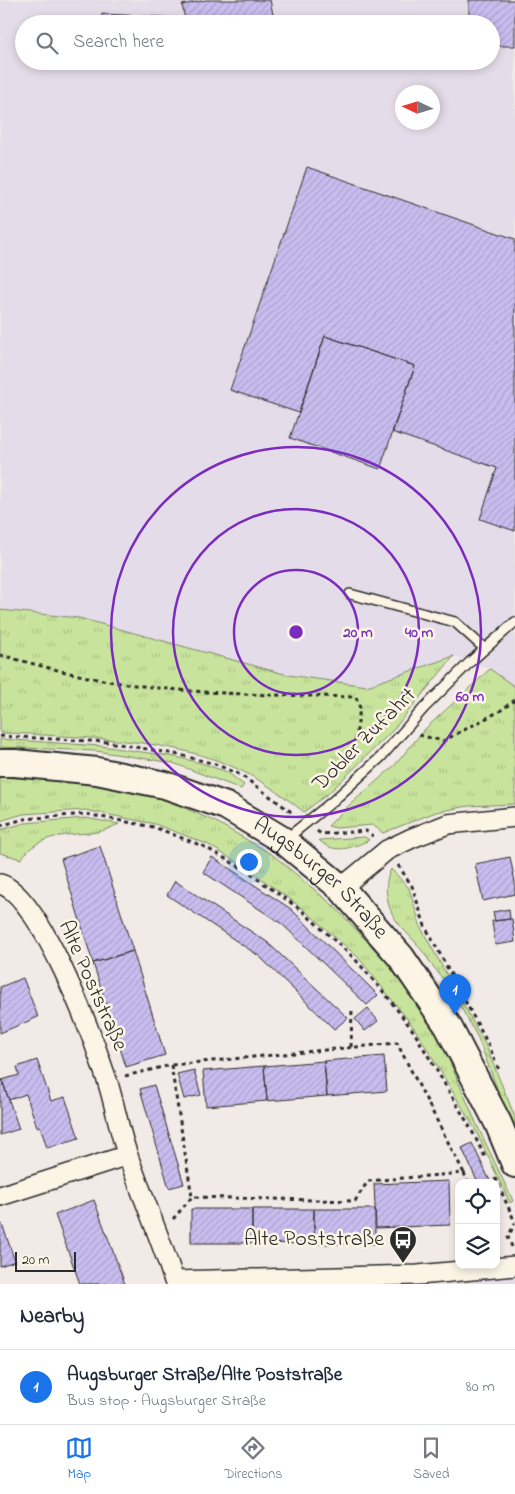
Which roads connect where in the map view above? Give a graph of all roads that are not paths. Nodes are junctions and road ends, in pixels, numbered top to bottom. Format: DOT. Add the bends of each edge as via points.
graph roads {
  1 [pos="350,594"];
  2 [pos="515,622"];
  3 [pos="484,648"];
  4 [pos="0,763"];
  5 [pos="515,816"];
  6 [pos="284,841"];
  7 [pos="0,884"];
  8 [pos="341,888"];
  9 [pos="128,1155"];
  10 [pos="503,1168"];
  11 [pos="0,1196"];
  12 [pos="515,1266"];
  13 [pos="174,1283"];
  1 -- 3 [label="lane" via="454,622"];
  2 -- 3 [label="lane, Dobler Zufahrt"];
  3 -- 6 [label="lane, Dobler Zufahrt" via="382,757"];
  4 -- 6 [label="main road, Augsburger Straße" via="97,771 165,785 226,806"];
  5 -- 8 [label="street" via="448,824 387,850"];
  6 -- 8 [label="main road, Augsburger Straße"];
  7 -- 9 [label="street, Alte Poststraße" via="6,885 24,902 48,938 73,990 107,1080"];
  8 -- 10 [label="main road, Augsburger Straße" via="401,957 448,1026 498,1123"];
  9 -- 11 [label="street"];
  9 -- 13 [label="street, Alte Poststraße"];
  12 -- 13 [label="street, Alte Poststraße" via="418,1275"];
}
